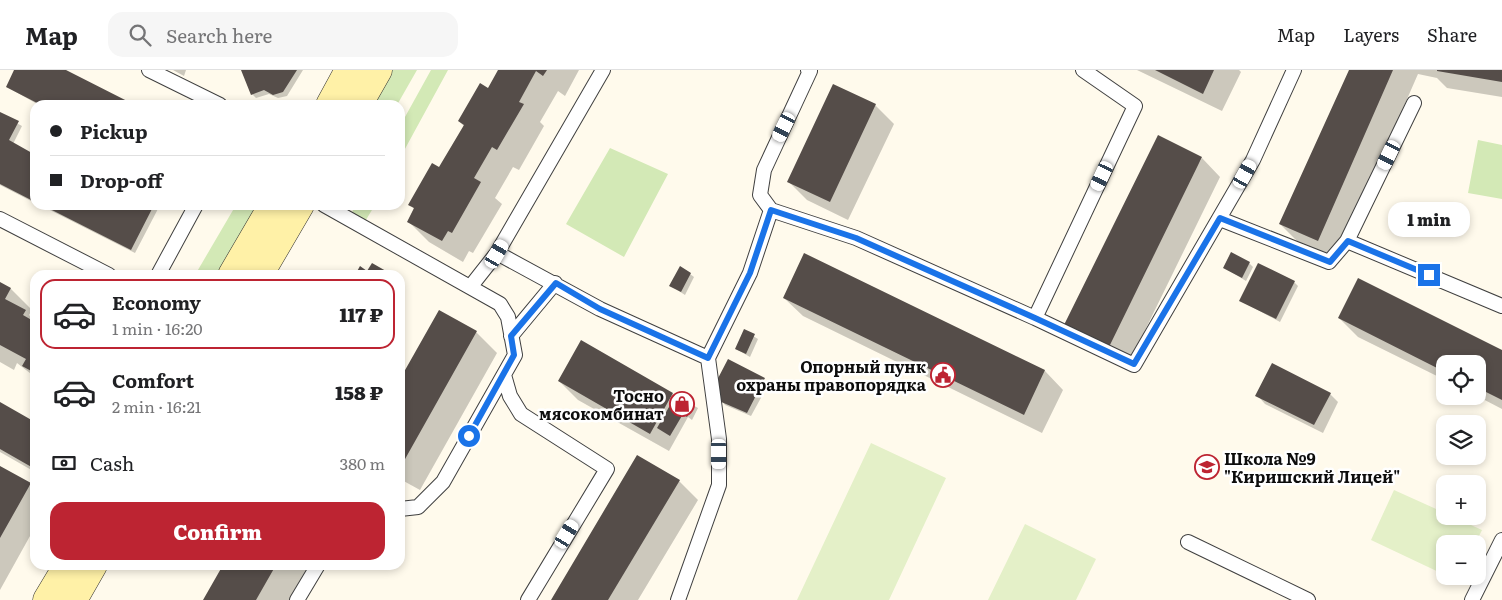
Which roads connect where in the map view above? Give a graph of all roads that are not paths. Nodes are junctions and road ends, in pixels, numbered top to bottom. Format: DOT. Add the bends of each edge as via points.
graph roads {
  1 [pos="149,70"];
  2 [pos="349,70"];
  3 [pos="378,70"];
  4 [pos="603,70"];
  5 [pos="808,70"];
  6 [pos="1083,70"];
  7 [pos="1294,70"];
  8 [pos="210,100"];
  9 [pos="333,100"];
  10 [pos="361,100"];
  11 [pos="1414,103"];
  12 [pos="193,210"];
  13 [pos="269,210"];
  14 [pos="297,210"];
  15 [pos="333,210"];
  16 [pos="771,210"];
  17 [pos="1220,218"];
  18 [pos="0,219"];
  19 [pos="1348,241"];
  20 [pos="497,254"];
  21 [pos="99,270"];
  22 [pos="161,270"];
  23 [pos="235,270"];
  24 [pos="262,270"];
  25 [pos="556,283"];
  26 [pos="471,286"];
  27 [pos="1502,306"];
  28 [pos="1035,318"];
  29 [pos="511,336"];
  30 [pos="708,358"];
  31 [pos="504,375"];
  32 [pos="405,508"];
  33 [pos="1502,540"];
  34 [pos="1188,542"];
  35 [pos="65,570"];
  36 [pos="90,570"];
  37 [pos="315,570"];
  38 [pos="47,600"];
  39 [pos="73,600"];
  40 [pos="298,600"];
  41 [pos="528,600"];
  42 [pos="678,600"];
  43 [pos="1308,600"];
  44 [pos="1472,600"];
  1 -- 8 [label="lane"];
  2 -- 9 [label="street"];
  3 -- 10 [label="street"];
  4 -- 20 [label="lane"];
  5 -- 16 [label="lane" via="802,92 764,170 760,195"];
  6 -- 28 [label="lane" via="1135,106"];
  7 -- 17 [label="lane" via="1253,160"];
  11 -- 19 [label="lane"];
  12 -- 22 [label="lane"];
  13 -- 23 [label="street"];
  14 -- 24 [label="street"];
  15 -- 26 [label="lane"];
  16 -- 28 [label="lane" via="856,238"];
  16 -- 30 [label="lane" via="750,273"];
  17 -- 19 [label="lane" via="1330,262"];
  17 -- 28 [label="lane" via="1134,364"];
  18 -- 21 [label="lane"];
  19 -- 27 [label="lane"];
  20 -- 25 [label="lane"];
  20 -- 26 [label="lane"];
  25 -- 29 [label="lane"];
  25 -- 30 [label="lane" via="600,309"];
  26 -- 29 [label="lane" via="500,304 508,317"];
  29 -- 31 [label="lane" via="514,355"];
  30 -- 42 [label="lane" via="719,439 719,484"];
  31 -- 32 [label="lane" via="443,482 418,507"];
  31 -- 41 [label="lane" via="510,396 521,414 607,469"];
  33 -- 44 [label="lane"];
  34 -- 43 [label="lane"];
  35 -- 38 [label="street"];
  36 -- 39 [label="street"];
  37 -- 40 [label="lane"];
}
